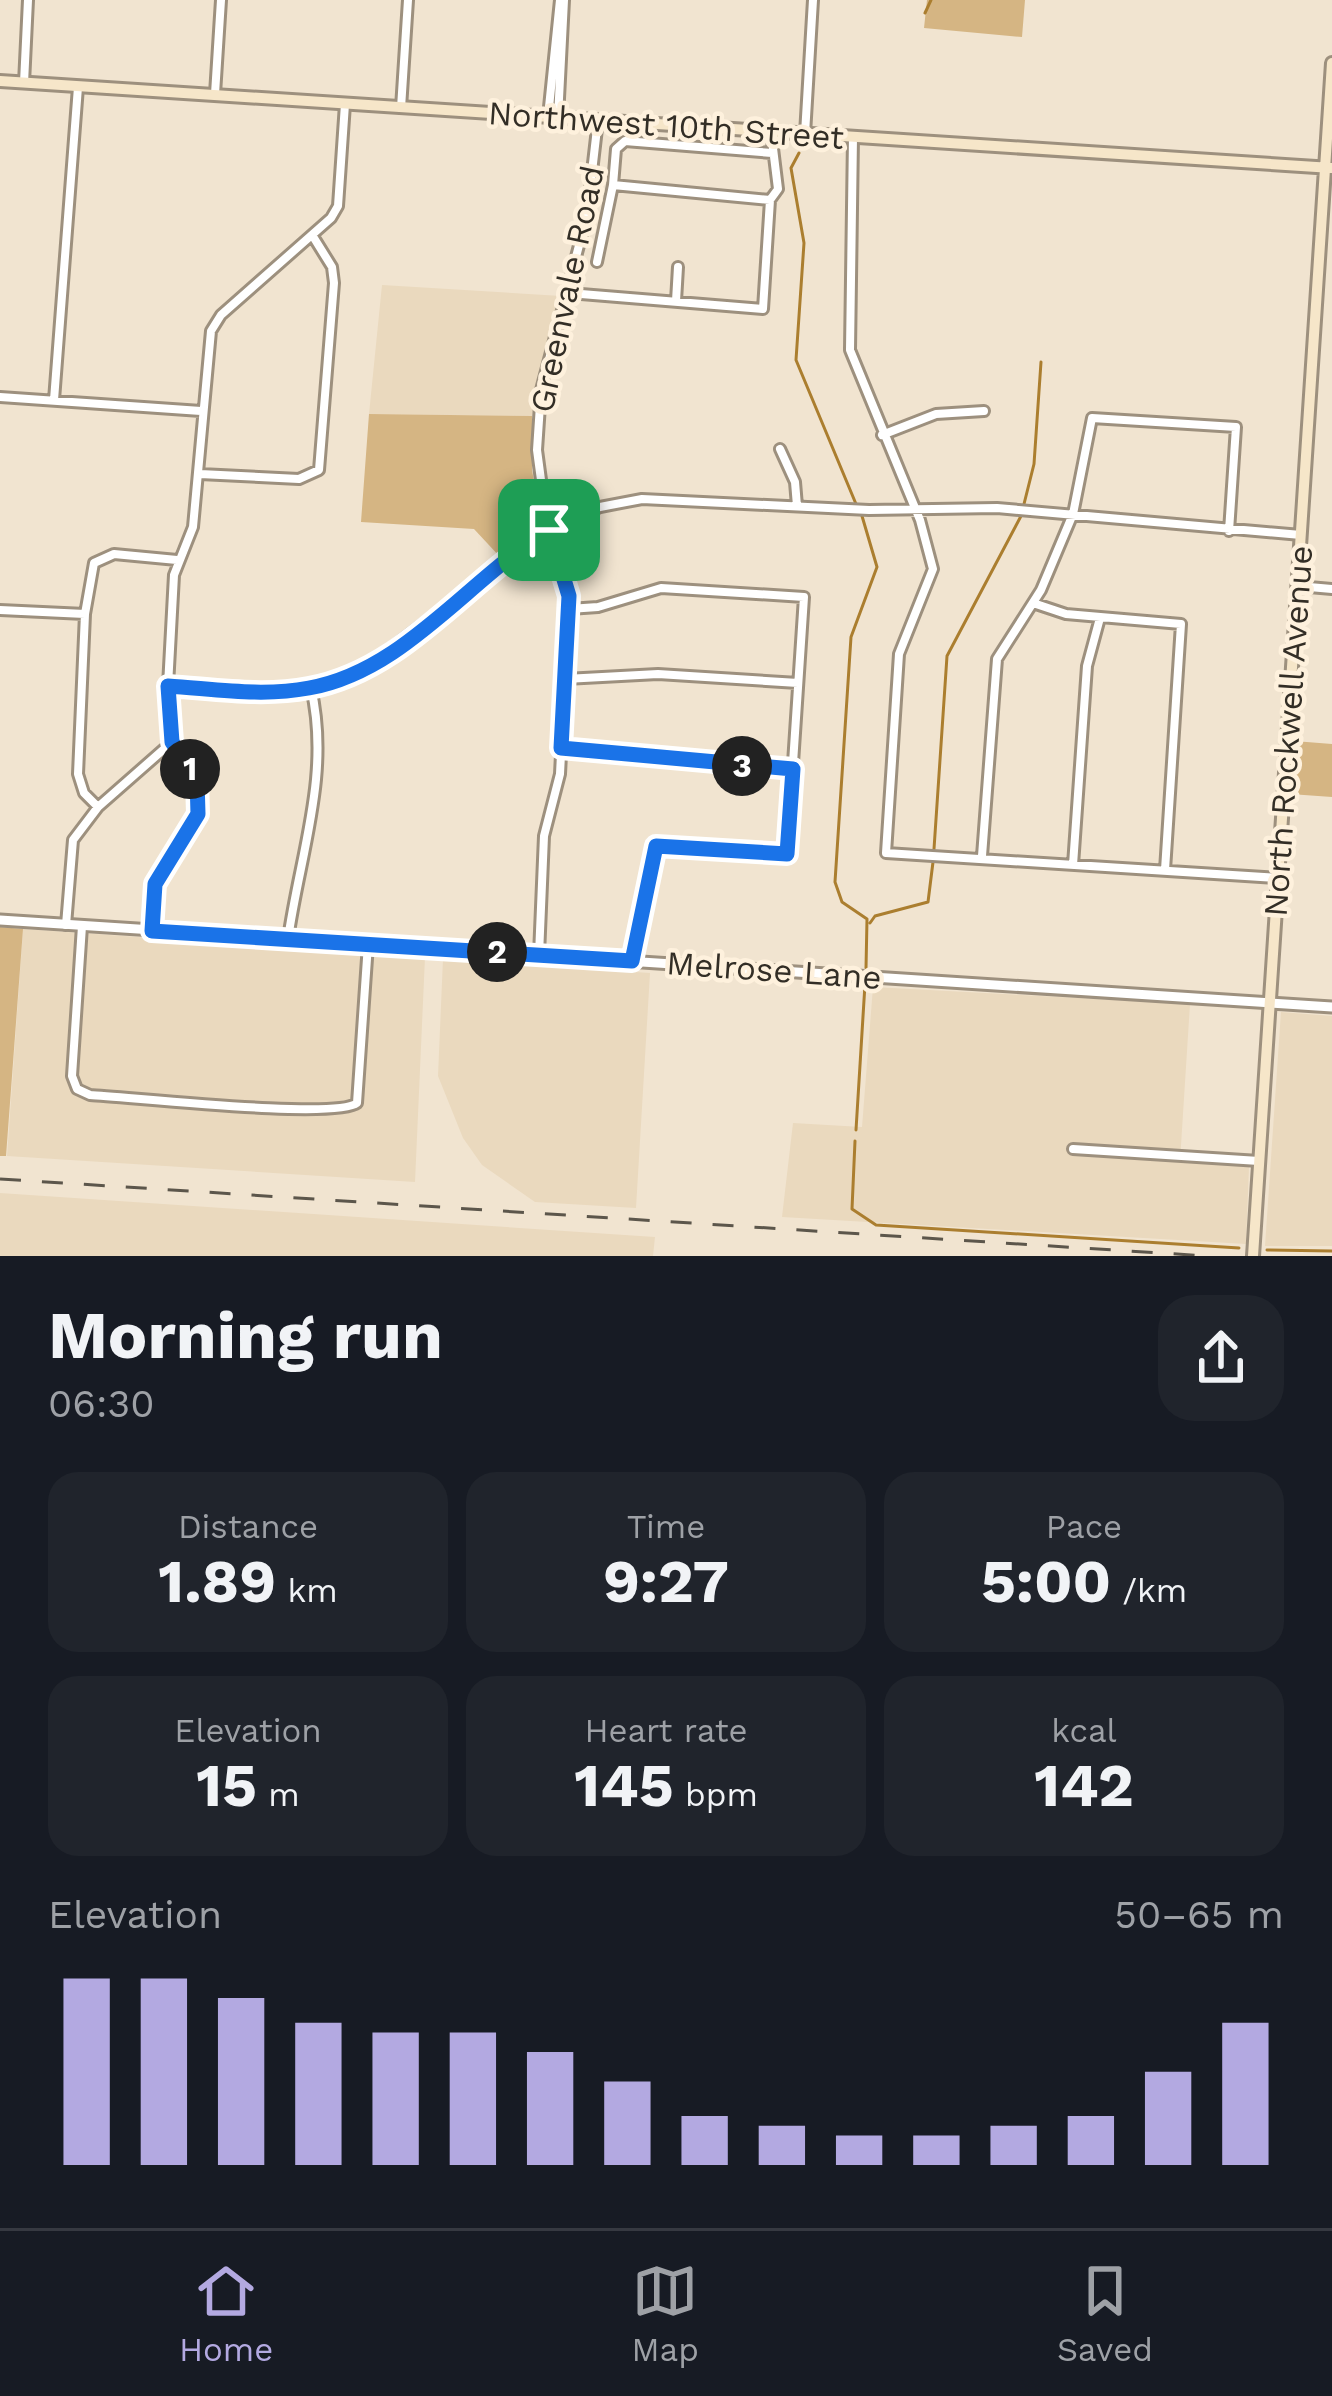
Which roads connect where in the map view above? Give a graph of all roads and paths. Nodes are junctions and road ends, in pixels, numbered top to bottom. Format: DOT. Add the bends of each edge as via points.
graph roads {
  1 [pos="28,0"];
  2 [pos="221,0"];
  3 [pos="408,0"];
  4 [pos="813,0"];
  5 [pos="562,5"];
  6 [pos="1332,63"];
  7 [pos="0,81"];
  8 [pos="24,83"];
  9 [pos="78,87"];
  10 [pos="215,96"];
  11 [pos="345,104"];
  12 [pos="400,107"];
  13 [pos="553,117"];
  14 [pos="598,121"];
  15 [pos="771,132"];
  16 [pos="805,134"];
  17 [pos="854,137"];
  18 [pos="772,153"];
  19 [pos="1329,168"];
  20 [pos="592,184"];
  21 [pos="613,186"];
  22 [pos="770,200"];
  23 [pos="314,238"];
  24 [pos="597,262"];
  25 [pos="678,267"];
  26 [pos="568,292"];
  27 [pos="676,302"];
  28 [pos="0,397"];
  29 [pos="54,400"];
  30 [pos="201,411"];
  31 [pos="984,411"];
  32 [pos="881,435"];
  33 [pos="780,448"];
  34 [pos="200,474"];
  35 [pos="797,506"];
  36 [pos="914,510"];
  37 [pos="1073,514"];
  38 [pos="549,530"];
  39 [pos="1229,530"];
  40 [pos="1301,536"];
  41 [pos="177,560"];
  42 [pos="1298,586"];
  43 [pos="1332,589"];
  44 [pos="1033,603"];
  45 [pos="569,609"];
  46 [pos="0,610"];
  47 [pos="85,614"];
  48 [pos="1100,618"];
  49 [pos="565,679"];
  50 [pos="798,683"];
  51 [pos="168,686"];
  52 [pos="311,688"];
  53 [pos="172,742"];
  54 [pos="561,748"];
  55 [pos="793,769"];
  56 [pos="98,807"];
  57 [pos="982,856"];
  58 [pos="1073,865"];
  59 [pos="1166,870"];
  60 [pos="1278,878"];
  61 [pos="0,920"];
  62 [pos="66,925"];
  63 [pos="82,926"];
  64 [pos="152,931"];
  65 [pos="288,939"];
  66 [pos="368,944"];
  67 [pos="539,955"];
  68 [pos="632,961"];
  69 [pos="1269,1003"];
  70 [pos="1332,1007"];
  71 [pos="1073,1149"];
  72 [pos="1259,1161"];
  73 [pos="1252,1256"];
  1 -- 8 [label="street"];
  2 -- 10 [label="street"];
  3 -- 12 [label="street"];
  4 -- 16 [label="street"];
  5 -- 13 [label="street"];
  6 -- 19 [label="main road, North Rockwell Avenue"];
  7 -- 8 [label="main road, Northwest 10th Street"];
  8 -- 9 [label="main road, Northwest 10th Street"];
  9 -- 10 [label="main road, Northwest 10th Street"];
  9 -- 29 [label="street"];
  10 -- 11 [label="main road, Northwest 10th Street"];
  11 -- 12 [label="main road, Northwest 10th Street"];
  11 -- 23 [label="street" via="338,206"];
  12 -- 13 [label="main road, Northwest 10th Street"];
  13 -- 14 [label="main road, Northwest 10th Street"];
  14 -- 15 [label="main road, Northwest 10th Street"];
  14 -- 20 [label="street, Greenvale Road"];
  15 -- 16 [label="main road, Northwest 10th Street"];
  15 -- 18 [label="street"];
  16 -- 17 [label="main road, Northwest 10th Street"];
  17 -- 19 [label="main road, Northwest 10th Street"];
  17 -- 32 [label="street" via="850,350"];
  18 -- 21 [label="street" via="625,141 616,149"];
  18 -- 22 [label="street" via="778,189"];
  19 -- 40 [label="main road, North Rockwell Avenue"];
  20 -- 21 [label="street"];
  20 -- 26 [label="street, Greenvale Road"];
  21 -- 22 [label="street"];
  21 -- 24 [label="street"];
  22 -- 27 [label="street" via="763,309"];
  23 -- 30 [label="street" via="221,315 211,331"];
  23 -- 34 [label="street" via="334,283 319,470 299,479"];
  25 -- 27 [label="street"];
  26 -- 27 [label="street"];
  26 -- 38 [label="street, Greenvale Road" via="541,390 537,468"];
  28 -- 29 [label="street"];
  29 -- 30 [label="street"];
  30 -- 34 [label="street"];
  31 -- 32 [label="street" via="936,414"];
  32 -- 36 [label="street"];
  33 -- 35 [label="street"];
  34 -- 41 [label="street" via="193,527"];
  35 -- 36 [label="street"];
  35 -- 38 [label="street" via="642,499"];
  36 -- 37 [label="street"];
  36 -- 57 [label="street" via="933,569 899,655 886,853"];
  37 -- 39 [label="street"];
  37 -- 39 [label="street" via="1092,418 1236,427"];
  37 -- 44 [label="street"];
  38 -- 45 [label="street, Greenvale Road"];
  38 -- 52 [label="street" via="374,663"];
  39 -- 40 [label="street"];
  40 -- 42 [label="main road, North Rockwell Avenue"];
  41 -- 47 [label="street" via="99,557"];
  41 -- 51 [label="street"];
  42 -- 43 [label="street"];
  42 -- 60 [label="main road, North Rockwell Avenue"];
  44 -- 48 [label="street"];
  44 -- 57 [label="street" via="1004,641 995,669"];
  45 -- 49 [label="street, Greenvale Road"];
  45 -- 50 [label="street" via="662,588 804,597"];
  46 -- 47 [label="street"];
  47 -- 56 [label="street" via="78,774"];
  48 -- 58 [label="street" via="1087,665"];
  48 -- 59 [label="street" via="1181,624"];
  49 -- 50 [label="street" via="658,674"];
  49 -- 54 [label="street, Greenvale Road"];
  50 -- 55 [label="street"];
  51 -- 52 [label="street"];
  51 -- 53 [label="street"];
  52 -- 65 [label="street" via="318,785"];
  53 -- 56 [label="street"];
  53 -- 64 [label="street" via="197,779 198,814 155,884"];
  54 -- 55 [label="street"];
  54 -- 67 [label="street, Greenvale Road" via="544,836"];
  55 -- 68 [label="street" via="787,854 656,846"];
  56 -- 62 [label="street" via="73,840"];
  57 -- 58 [label="street"];
  58 -- 59 [label="street"];
  59 -- 60 [label="street"];
  60 -- 69 [label="main road, North Rockwell Avenue"];
  61 -- 62 [label="street, Melrose Lane"];
  62 -- 63 [label="street, Melrose Lane"];
  63 -- 64 [label="street, Melrose Lane"];
  63 -- 66 [label="street" via="77,1089 339,1111 352,1107 359,1091"];
  64 -- 65 [label="street, Melrose Lane"];
  65 -- 66 [label="street, Melrose Lane"];
  66 -- 67 [label="street, Melrose Lane"];
  67 -- 68 [label="street, Melrose Lane"];
  68 -- 69 [label="street, Melrose Lane"];
  69 -- 70 [label="street, Melrose Lane"];
  69 -- 72 [label="main road, North Rockwell Avenue"];
  71 -- 72 [label="street"];
  72 -- 73 [label="main road, North Rockwell Avenue"];
}
